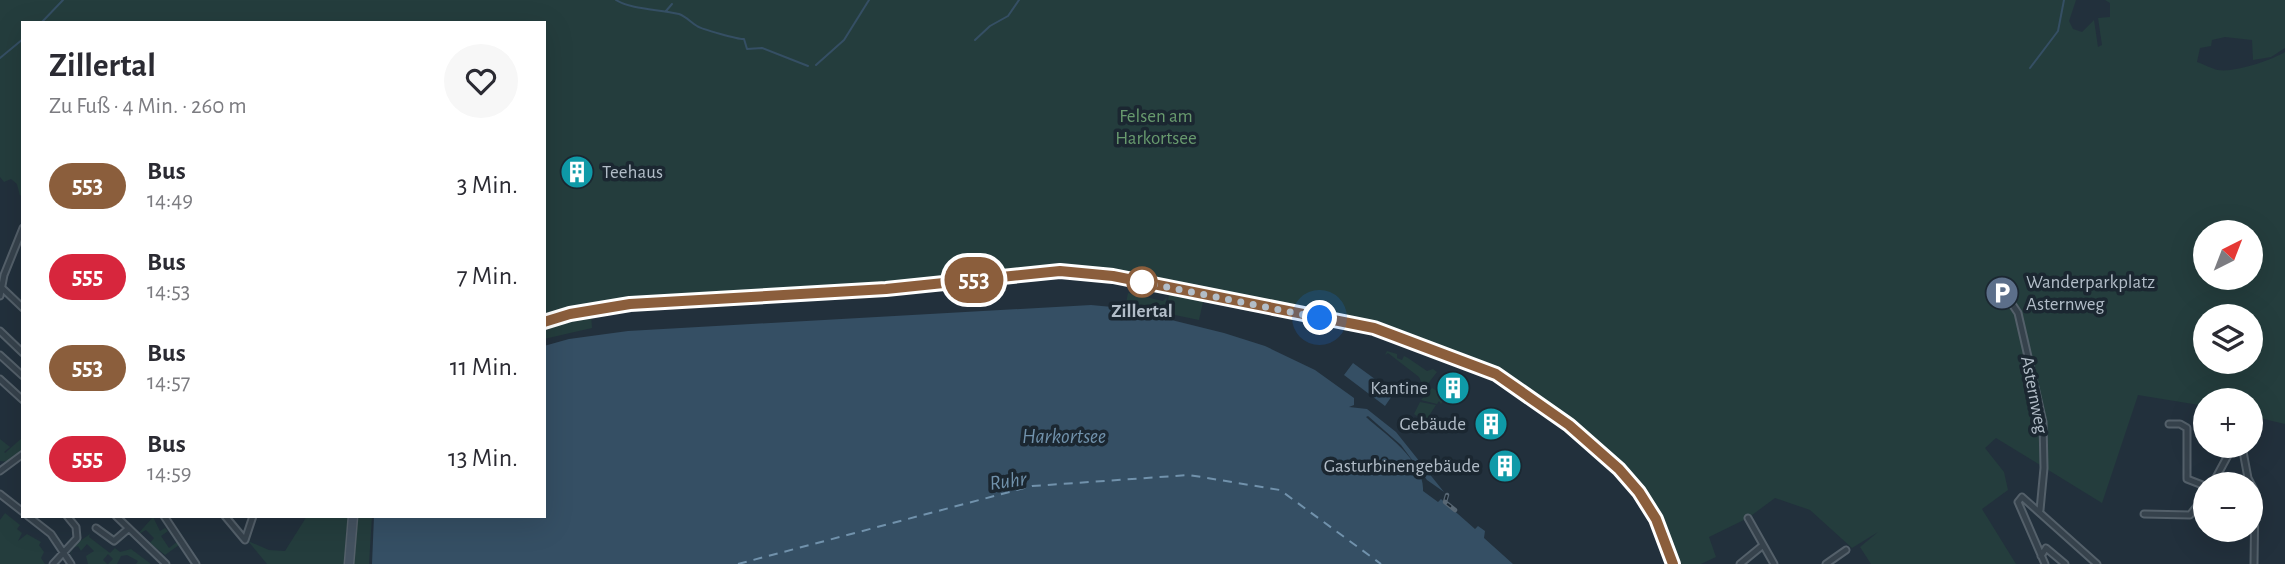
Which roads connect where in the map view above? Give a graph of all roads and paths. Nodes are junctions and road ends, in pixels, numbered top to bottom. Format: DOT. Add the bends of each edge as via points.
graph roads {
  1 [pos="21,233"];
  2 [pos="2000,286"];
  3 [pos="1,287"];
  4 [pos="0,296"];
  5 [pos="21,306"];
  6 [pos="546,321"];
  7 [pos="0,331"];
  8 [pos="21,350"];
  9 [pos="0,355"];
  10 [pos="21,374"];
  11 [pos="0,379"];
  12 [pos="21,398"];
  13 [pos="2169,424"];
  14 [pos="21,456"];
  15 [pos="2244,458"];
  16 [pos="15,460"];
  17 [pos="21,464"];
  18 [pos="0,471"];
  19 [pos="2193,481"];
  20 [pos="0,494"];
  21 [pos="21,510"];
  22 [pos="2040,510"];
  23 [pos="2193,511"];
  24 [pos="2144,513"];
  25 [pos="31,518"];
  26 [pos="68,518"];
  27 [pos="118,518"];
  28 [pos="165,518"];
  29 [pos="227,518"];
  30 [pos="252,518"];
  31 [pos="353,518"];
  32 [pos="1748,518"];
  33 [pos="96,528"];
  34 [pos="128,529"];
  35 [pos="1762,547"];
  36 [pos="1846,550"];
  37 [pos="65,552"];
  38 [pos="2041,556"];
  39 [pos="1672,561"];
  40 [pos="53,564"];
  41 [pos="71,564"];
  42 [pos="166,564"];
  43 [pos="196,564"];
  44 [pos="349,564"];
  45 [pos="1740,564"];
  46 [pos="1774,564"];
  47 [pos="1826,564"];
  48 [pos="2046,564"];
  49 [pos="2066,564"];
  50 [pos="2098,564"];
  51 [pos="2254,564"];
  1 -- 3 [label="street"];
  2 -- 22 [label="street, Asternweg" via="2018,313 2043,422"];
  3 -- 4 [label="street"];
  3 -- 5 [label="street"];
  6 -- 39 [label="main road" via="630,304 886,289 1073,271 1364,326 1483,368 1543,405 1619,469 1639,492 1656,519"];
  7 -- 8 [label="street"];
  9 -- 10 [label="street"];
  11 -- 12 [label="street"];
  13 -- 19 [label="street" via="2187,428 2187,479"];
  14 -- 16 [label="street"];
  15 -- 51 [label="street" via="2255,492"];
  16 -- 17 [label="street"];
  16 -- 18 [label="street"];
  20 -- 21 [label="street"];
  22 -- 38 [label="street" via="2026,498 2018,502"];
  22 -- 50 [label="street"];
  23 -- 24 [label="street" via="2190,515"];
  25 -- 37 [label="street"];
  26 -- 37 [label="street" via="78,533"];
  27 -- 34 [label="street"];
  28 -- 43 [label="street"];
  29 -- 30 [label="street" via="245,540"];
  31 -- 44 [label="main road"];
  32 -- 35 [label="street"];
  33 -- 34 [label="street" via="114,541"];
  34 -- 42 [label="street"];
  35 -- 45 [label="street"];
  35 -- 46 [label="street"];
  36 -- 47 [label="street"];
  37 -- 40 [label="street"];
  37 -- 41 [label="street"];
  38 -- 48 [label="street"];
  38 -- 49 [label="street" via="2046,548"];
}
